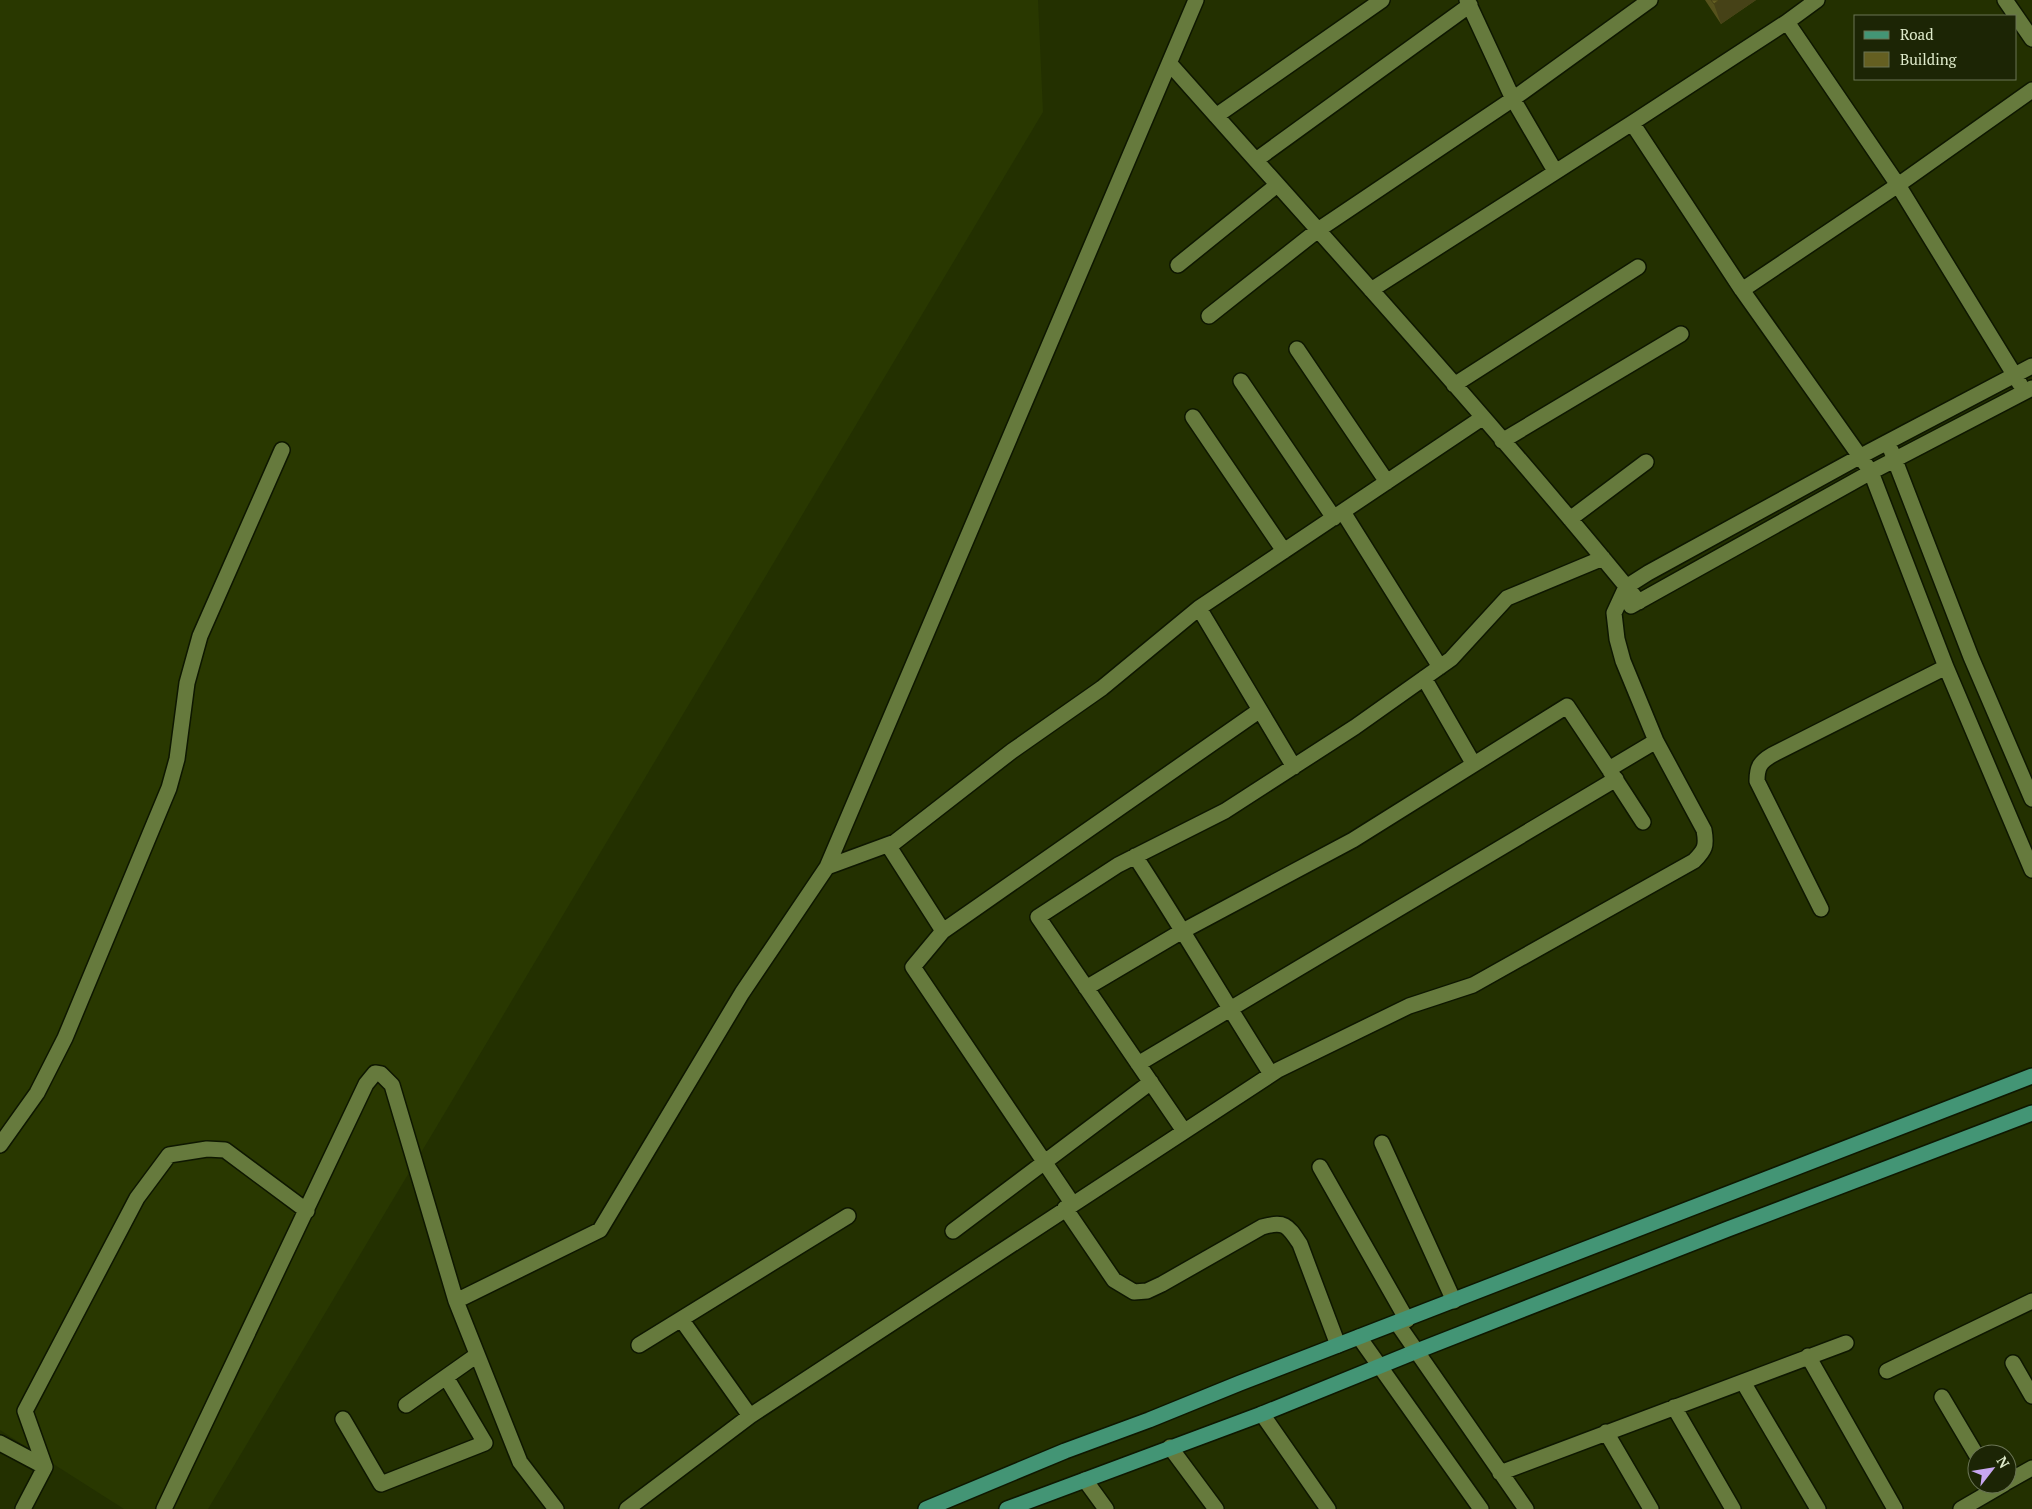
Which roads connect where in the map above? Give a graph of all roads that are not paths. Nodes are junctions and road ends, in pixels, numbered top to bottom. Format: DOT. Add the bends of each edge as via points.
graph roads {
  1 [pos="1196,0"];
  2 [pos="1382,0"];
  3 [pos="1650,0"];
  4 [pos="1817,0"];
  5 [pos="2005,0"];
  6 [pos="1469,3"];
  7 [pos="2015,15"];
  8 [pos="2017,17"];
  9 [pos="1787,22"];
  10 [pos="2032,39"];
  11 [pos="1170,64"];
  12 [pos="2032,90"];
  13 [pos="1513,100"];
  14 [pos="1216,116"];
  15 [pos="1632,123"];
  16 [pos="1256,160"];
  17 [pos="1555,171"];
  18 [pos="1277,185"];
  19 [pos="1898,185"];
  20 [pos="1318,230"];
  21 [pos="1178,264"];
  22 [pos="1638,267"];
  23 [pos="1371,290"];
  24 [pos="1742,290"];
  25 [pos="1209,316"];
  26 [pos="1681,334"];
  27 [pos="1297,349"];
  28 [pos="2032,366"];
  29 [pos="2015,376"];
  30 [pos="1241,381"];
  31 [pos="1454,385"];
  32 [pos="2028,390"];
  33 [pos="1193,416"];
  34 [pos="1482,418"];
  35 [pos="1502,441"];
  36 [pos="1887,442"];
  37 [pos="282,450"];
  38 [pos="1861,456"];
  39 [pos="1895,459"];
  40 [pos="1646,462"];
  41 [pos="1871,472"];
  42 [pos="1387,482"];
  43 [pos="1338,515"];
  44 [pos="1570,519"];
  45 [pos="1284,551"];
  46 [pos="1603,558"];
  47 [pos="1626,587"];
  48 [pos="1639,602"];
  49 [pos="1199,608"];
  50 [pos="1614,614"];
  51 [pos="1440,666"];
  52 [pos="1946,667"];
  53 [pos="1424,678"];
  54 [pos="1260,710"];
  55 [pos="1656,742"];
  56 [pos="1473,763"];
  57 [pos="1294,767"];
  58 [pos="1613,774"];
  59 [pos="2031,792"];
  60 [pos="2004,804"];
  61 [pos="1643,822"];
  62 [pos="888,844"];
  63 [pos="1135,856"];
  64 [pos="827,867"];
  65 [pos="2032,870"];
  66 [pos="1821,909"];
  67 [pos="944,931"];
  68 [pos="1183,931"];
  69 [pos="1086,988"];
  70 [pos="1230,1010"];
  71 [pos="1138,1064"];
  72 [pos="1271,1074"];
  73 [pos="2032,1076"];
  74 [pos="1151,1082"];
  75 [pos="2032,1113"];
  76 [pos="1184,1131"];
  77 [pos="1382,1143"];
  78 [pos="0,1144"];
  79 [pos="1044,1161"];
  80 [pos="1320,1167"];
  81 [pos="1068,1206"];
  82 [pos="307,1211"];
  83 [pos="848,1216"];
  84 [pos="953,1231"];
  85 [pos="456,1301"];
  86 [pos="1454,1301"];
  87 [pos="2032,1301"];
  88 [pos="681,1319"];
  89 [pos="1402,1322"];
  90 [pos="1359,1337"];
  91 [pos="1846,1343"];
  92 [pos="638,1344"];
  93 [pos="1338,1345"];
  94 [pos="1417,1351"];
  95 [pos="477,1355"];
  96 [pos="1808,1356"];
  97 [pos="2013,1363"];
  98 [pos="1380,1366"];
  99 [pos="1887,1371"];
  100 [pos="446,1377"];
  101 [pos="1743,1382"];
  102 [pos="1942,1396"];
  103 [pos="2032,1396"];
  104 [pos="406,1405"];
  105 [pos="1674,1407"];
  106 [pos="1262,1414"];
  107 [pos="750,1416"];
  108 [pos="343,1418"];
  109 [pos="1606,1432"];
  110 [pos="0,1443"];
  111 [pos="1970,1444"];
  112 [pos="1170,1447"];
  113 [pos="45,1467"];
  114 [pos="2032,1468"];
  115 [pos="1500,1473"];
  116 [pos="2017,1476"];
  117 [pos="1085,1480"];
  118 [pos="1985,1494"];
  119 [pos="23,1509"];
  120 [pos="164,1509"];
  121 [pos="556,1509"];
  122 [pos="627,1509"];
  123 [pos="926,1509"];
  124 [pos="1007,1509"];
  125 [pos="1106,1509"];
  126 [pos="1216,1509"];
  127 [pos="1328,1509"];
  128 [pos="1481,1509"];
  129 [pos="1526,1509"];
  130 [pos="1651,1509"];
  131 [pos="1733,1509"];
  132 [pos="1818,1509"];
  133 [pos="1895,1509"];
  134 [pos="1961,1509"];
  1 -- 11 [label="street"];
  2 -- 14 [label="street"];
  3 -- 13 [label="street"];
  4 -- 9 [label="street"];
  5 -- 7 [label="street"];
  6 -- 13 [label="street"];
  6 -- 16 [label="street"];
  8 -- 10 [label="street"];
  9 -- 15 [label="street"];
  9 -- 19 [label="street"];
  11 -- 14 [label="street"];
  11 -- 64 [label="street"];
  12 -- 19 [label="street"];
  13 -- 17 [label="street"];
  13 -- 20 [label="street"];
  14 -- 16 [label="street"];
  15 -- 17 [label="street"];
  15 -- 24 [label="street"];
  16 -- 18 [label="street"];
  17 -- 23 [label="street"];
  18 -- 20 [label="street"];
  18 -- 21 [label="street"];
  19 -- 24 [label="street"];
  19 -- 29 [label="street"];
  20 -- 23 [label="street"];
  20 -- 25 [label="street"];
  22 -- 31 [label="street"];
  23 -- 31 [label="street"];
  24 -- 38 [label="street"];
  26 -- 35 [label="street"];
  27 -- 42 [label="street"];
  28 -- 29 [label="street"];
  29 -- 32 [label="street"];
  29 -- 36 [label="street"];
  30 -- 43 [label="street"];
  31 -- 34 [label="street"];
  32 -- 39 [label="street"];
  33 -- 45 [label="street"];
  34 -- 35 [label="street"];
  34 -- 42 [label="street"];
  35 -- 44 [label="street"];
  36 -- 38 [label="street"];
  36 -- 39 [label="street"];
  37 -- 78 [label="street" via="200,636 187,683 170,788 65,1038 38,1093"];
  38 -- 41 [label="street"];
  38 -- 47 [label="street"];
  39 -- 41 [label="street"];
  39 -- 59 [label="street" via="1971,657"];
  40 -- 44 [label="street"];
  41 -- 48 [label="street"];
  41 -- 52 [label="street"];
  42 -- 43 [label="street"];
  43 -- 45 [label="street"];
  43 -- 51 [label="street"];
  44 -- 46 [label="street"];
  45 -- 49 [label="street"];
  46 -- 47 [label="street"];
  46 -- 51 [label="street" via="1507,598 1451,659"];
  47 -- 48 [label="street"];
  47 -- 50 [label="street"];
  48 -- 50 [label="street"];
  49 -- 54 [label="street"];
  49 -- 62 [label="street" via="1102,688 1012,750 895,842"];
  50 -- 55 [label="street" via="1623,661"];
  51 -- 53 [label="street"];
  52 -- 60 [label="street"];
  52 -- 66 [label="street" via="1772,755 1757,770 1758,781"];
  53 -- 56 [label="street"];
  53 -- 57 [label="street"];
  54 -- 57 [label="street"];
  54 -- 67 [label="street"];
  55 -- 58 [label="street"];
  55 -- 72 [label="street" via="1704,830 1706,843 1701,854 1473,985 1409,1006"];
  56 -- 58 [label="street" via="1567,706"];
  56 -- 68 [label="street" via="1353,840"];
  57 -- 63 [label="street" via="1225,811"];
  58 -- 61 [label="street"];
  58 -- 70 [label="street"];
  59 -- 60 [label="street"];
  60 -- 65 [label="street"];
  62 -- 64 [label="street"];
  62 -- 67 [label="street"];
  63 -- 68 [label="street"];
  63 -- 69 [label="street" via="1038,917"];
  64 -- 85 [label="street" via="742,992 600,1230"];
  67 -- 79 [label="street" via="913,967"];
  68 -- 69 [label="street"];
  68 -- 70 [label="street"];
  69 -- 71 [label="street"];
  70 -- 71 [label="street"];
  70 -- 72 [label="street"];
  71 -- 74 [label="street"];
  72 -- 76 [label="street"];
  73 -- 86 [label="main road"];
  74 -- 76 [label="street"];
  74 -- 79 [label="street"];
  75 -- 94 [label="main road"];
  76 -- 81 [label="street"];
  77 -- 86 [label="street"];
  79 -- 81 [label="street"];
  79 -- 84 [label="street"];
  80 -- 89 [label="street"];
  81 -- 93 [label="street" via="1114,1280 1134,1292 1147,1291 1162,1284 1262,1227 1283,1224 1300,1244"];
  81 -- 107 [label="street"];
  82 -- 85 [label="street" via="366,1084 375,1073 381,1074 392,1085"];
  82 -- 113 [label="street" via="225,1150 207,1149 169,1155 137,1198 25,1411"];
  82 -- 120 [label="street"];
  83 -- 88 [label="street"];
  85 -- 95 [label="street"];
  86 -- 89 [label="main road"];
  87 -- 99 [label="street"];
  88 -- 92 [label="street"];
  88 -- 107 [label="street"];
  89 -- 90 [label="main road"];
  89 -- 94 [label="street"];
  90 -- 93 [label="main road"];
  90 -- 98 [label="street"];
  91 -- 96 [label="street"];
  93 -- 123 [label="main road"];
  94 -- 98 [label="main road"];
  94 -- 115 [label="street"];
  95 -- 100 [label="street"];
  95 -- 121 [label="street" via="520,1462"];
  96 -- 101 [label="street"];
  96 -- 133 [label="street"];
  97 -- 103 [label="street"];
  98 -- 106 [label="main road"];
  98 -- 128 [label="street"];
  100 -- 104 [label="street"];
  100 -- 108 [label="street" via="484,1443 381,1484"];
  101 -- 105 [label="street"];
  101 -- 132 [label="street"];
  102 -- 111 [label="street"];
  105 -- 109 [label="street"];
  105 -- 131 [label="street"];
  106 -- 112 [label="main road"];
  106 -- 127 [label="street"];
  107 -- 122 [label="street"];
  109 -- 115 [label="street"];
  109 -- 130 [label="street"];
  110 -- 113 [label="street"];
  112 -- 117 [label="main road"];
  112 -- 126 [label="street"];
  113 -- 119 [label="street"];
  114 -- 116 [label="street"];
  115 -- 129 [label="street"];
  117 -- 124 [label="main road"];
  117 -- 125 [label="street"];
  118 -- 134 [label="street"];
}
